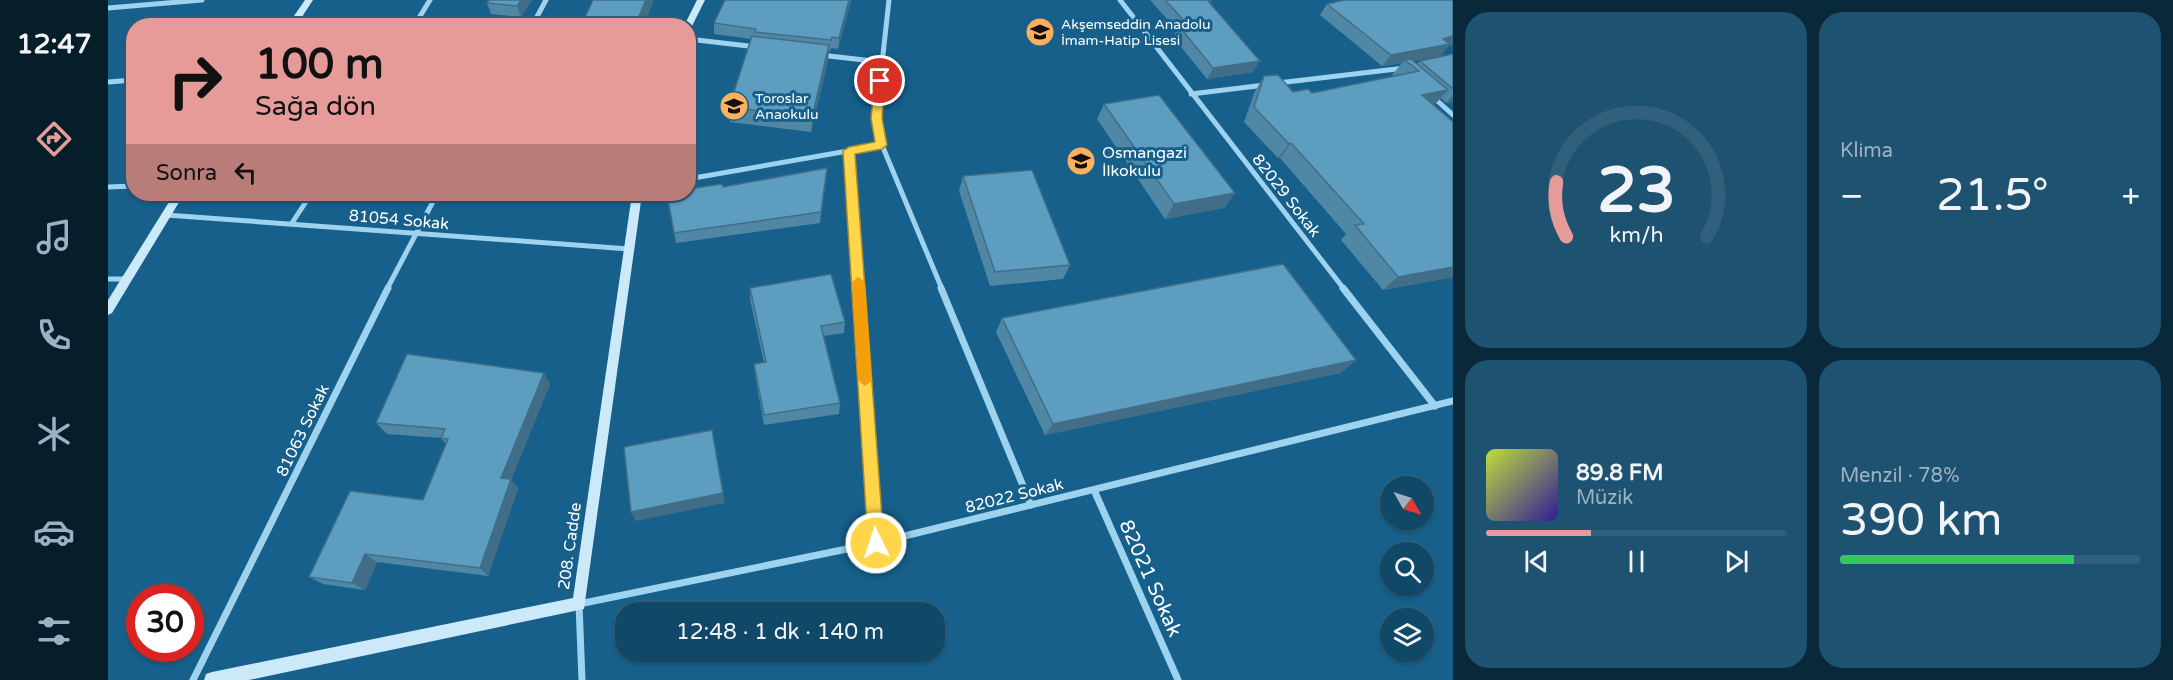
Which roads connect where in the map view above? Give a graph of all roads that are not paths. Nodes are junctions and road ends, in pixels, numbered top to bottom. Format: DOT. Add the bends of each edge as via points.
graph roads {
  1 [pos="202,0"];
  2 [pos="309,0"];
  3 [pos="430,0"];
  4 [pos="546,0"];
  5 [pos="701,0"];
  6 [pos="889,0"];
  7 [pos="1120,0"];
  8 [pos="162,2"];
  9 [pos="108,8"];
  10 [pos="297,18"];
  11 [pos="419,18"];
  12 [pos="536,18"];
  13 [pos="692,18"];
  14 [pos="696,40"];
  15 [pos="768,49"];
  16 [pos="814,54"];
  17 [pos="882,62"];
  18 [pos="1410,67"];
  19 [pos="1400,69"];
  20 [pos="1408,76"];
  21 [pos="126,81"];
  22 [pos="108,82"];
  23 [pos="1426,92"];
  24 [pos="1191,94"];
  25 [pos="1453,114"];
  26 [pos="882,145"];
  27 [pos="849,151"];
  28 [pos="696,178"];
  29 [pos="108,186"];
  30 [pos="126,186"];
  31 [pos="175,201"];
  32 [pos="306,201"];
  33 [pos="433,201"];
  34 [pos="636,201"];
  35 [pos="166,215"];
  36 [pos="292,223"];
  37 [pos="414,235"];
  38 [pos="629,249"];
  39 [pos="108,279"];
  40 [pos="127,279"];
  41 [pos="108,310"];
  42 [pos="1453,401"];
  43 [pos="1435,406"];
  44 [pos="1094,490"];
  45 [pos="1031,505"];
  46 [pos="876,543"];
  47 [pos="579,604"];
  48 [pos="193,680"];
  49 [pos="212,680"];
  50 [pos="582,680"];
  51 [pos="1178,680"];
  1 -- 8 [label="street"];
  2 -- 10 [label="street"];
  3 -- 11 [label="street"];
  4 -- 12 [label="street"];
  5 -- 13 [label="street"];
  6 -- 17 [label="street"];
  7 -- 24 [label="street, 82029 Sokak"];
  8 -- 9 [label="street"];
  14 -- 15 [label="street"];
  16 -- 17 [label="street"];
  17 -- 26 [label="street" via="876,118"];
  18 -- 19 [label="street"];
  19 -- 20 [label="street"];
  19 -- 24 [label="street"];
  21 -- 22 [label="street"];
  23 -- 25 [label="street"];
  24 -- 43 [label="street, 82029 Sokak"];
  26 -- 27 [label="street"];
  26 -- 45 [label="street"];
  27 -- 28 [label="street"];
  27 -- 46 [label="street"];
  29 -- 30 [label="street"];
  31 -- 35 [label="street"];
  32 -- 36 [label="street"];
  33 -- 37 [label="street, 81063 Sokak"];
  34 -- 38 [label="street, 208. Cadde"];
  35 -- 36 [label="street, 81054 Sokak"];
  35 -- 40 [label="street"];
  36 -- 37 [label="street, 81054 Sokak"];
  37 -- 38 [label="street, 81054 Sokak"];
  37 -- 48 [label="street, 81063 Sokak"];
  38 -- 47 [label="street, 208. Cadde"];
  39 -- 40 [label="street"];
  40 -- 41 [label="street"];
  42 -- 43 [label="street, 82022 Sokak"];
  43 -- 44 [label="street, 82022 Sokak"];
  44 -- 45 [label="street, 82022 Sokak"];
  44 -- 51 [label="street, 82021 Sokak"];
  45 -- 46 [label="street, 82022 Sokak"];
  46 -- 47 [label="street, 82022 Sokak"];
  47 -- 49 [label="street, 208. Cadde"];
  47 -- 50 [label="street"];
}
